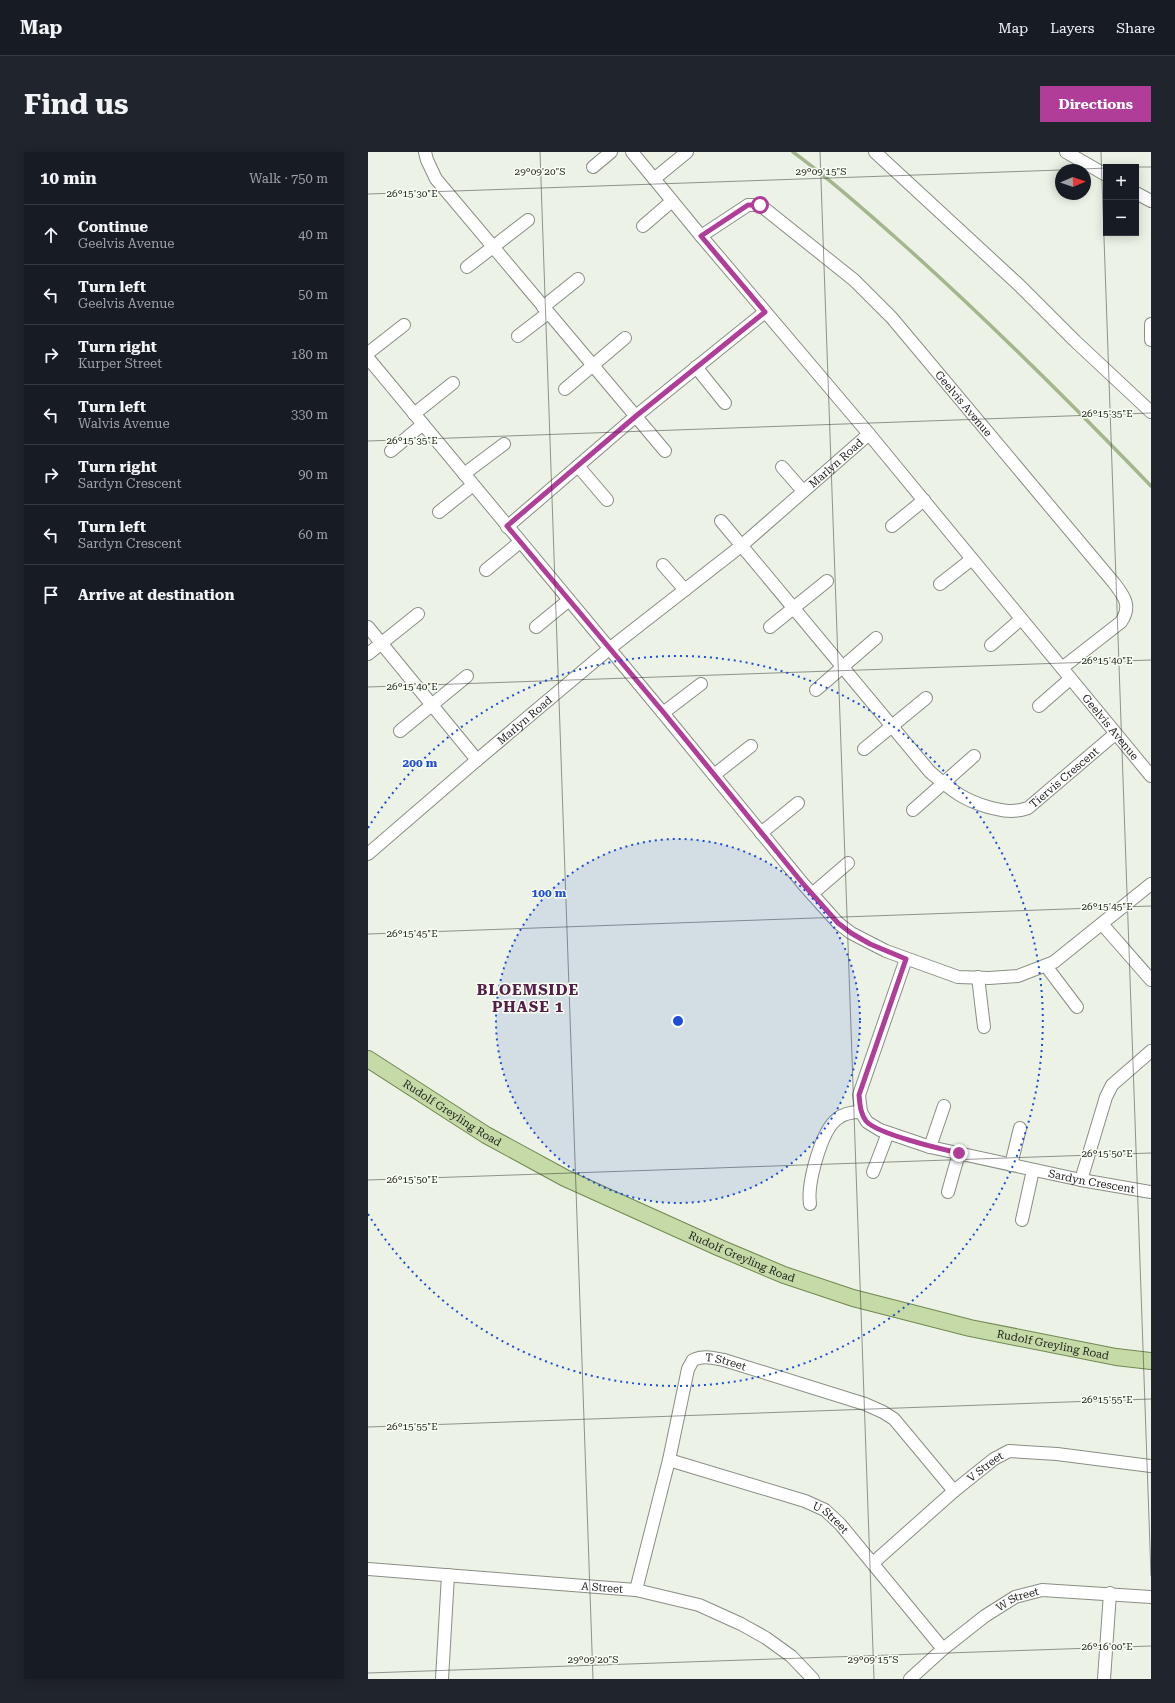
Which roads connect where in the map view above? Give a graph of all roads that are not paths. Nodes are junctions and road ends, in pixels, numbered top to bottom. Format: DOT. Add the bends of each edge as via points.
graph roads {
  1 [pos="425,152"];
  2 [pos="611,152"];
  3 [pos="632,152"];
  4 [pos="687,152"];
  5 [pos="875,152"];
  6 [pos="1066,152"];
  7 [pos="593,167"];
  8 [pos="1103,173"];
  9 [pos="654,179"];
  10 [pos="1139,195"];
  11 [pos="672,201"];
  12 [pos="1151,201"];
  13 [pos="528,220"];
  14 [pos="643,226"];
  15 [pos="701,236"];
  16 [pos="492,247"];
  17 [pos="467,267"];
  18 [pos="578,279"];
  19 [pos="546,310"];
  20 [pos="765,312"];
  21 [pos="1151,324"];
  22 [pos="404,325"];
  23 [pos="518,336"];
  24 [pos="625,338"];
  25 [pos="1151,340"];
  26 [pos="368,353"];
  27 [pos="368,358"];
  28 [pos="593,366"];
  29 [pos="696,368"];
  30 [pos="453,383"];
  31 [pos="565,389"];
  32 [pos="725,403"];
  33 [pos="1151,412"];
  34 [pos="414,414"];
  35 [pos="636,416"];
  36 [pos="423,424"];
  37 [pos="869,434"];
  38 [pos="504,444"];
  39 [pos="391,451"];
  40 [pos="665,451"];
  41 [pos="578,466"];
  42 [pos="782,467"];
  43 [pos="464,474"];
  44 [pos="473,485"];
  45 [pos="803,491"];
  46 [pos="608,500"];
  47 [pos="924,500"];
  48 [pos="439,512"];
  49 [pos="721,521"];
  50 [pos="507,526"];
  51 [pos="892,526"];
  52 [pos="520,542"];
  53 [pos="741,546"];
  54 [pos="972,559"];
  55 [pos="663,565"];
  56 [pos="486,570"];
  57 [pos="827,581"];
  58 [pos="940,584"];
  59 [pos="685,590"];
  60 [pos="568,600"];
  61 [pos="793,608"];
  62 [pos="418,614"];
  63 [pos="1021,619"];
  64 [pos="770,626"];
  65 [pos="368,627"];
  66 [pos="536,627"];
  67 [pos="876,638"];
  68 [pos="381,643"];
  69 [pos="991,644"];
  70 [pos="609,649"];
  71 [pos="368,654"];
  72 [pos="842,666"];
  73 [pos="1062,668"];
  74 [pos="467,676"];
  75 [pos="1070,679"];
  76 [pos="701,684"];
  77 [pos="816,690"];
  78 [pos="926,698"];
  79 [pos="432,705"];
  80 [pos="1039,706"];
  81 [pos="664,713"];
  82 [pos="892,726"];
  83 [pos="400,731"];
  84 [pos="1116,734"];
  85 [pos="751,746"];
  86 [pos="864,749"];
  87 [pos="974,756"];
  88 [pos="477,760"];
  89 [pos="714,774"];
  90 [pos="1151,776"];
  91 [pos="944,784"];
  92 [pos="798,803"];
  93 [pos="913,810"];
  94 [pos="762,833"];
  95 [pos="368,854"];
  96 [pos="848,863"];
  97 [pos="1151,884"];
  98 [pos="812,894"];
  99 [pos="1102,924"];
  100 [pos="906,959"];
  101 [pos="1046,966"];
  102 [pos="978,977"];
  103 [pos="1151,980"];
  104 [pos="1077,1007"];
  105 [pos="984,1027"];
  106 [pos="1151,1050"];
  107 [pos="368,1060"];
  108 [pos="944,1106"];
  109 [pos="861,1112"];
  110 [pos="1020,1128"];
  111 [pos="888,1133"];
  112 [pos="930,1147"];
  113 [pos="959,1153"];
  114 [pos="1011,1165"];
  115 [pos="1033,1170"];
  116 [pos="873,1172"];
  117 [pos="1081,1180"];
  118 [pos="948,1192"];
  119 [pos="1151,1192"];
  120 [pos="810,1204"];
  121 [pos="1022,1220"];
  122 [pos="1151,1361"];
  123 [pos="668,1460"];
  124 [pos="1151,1466"];
  125 [pos="954,1491"];
  126 [pos="872,1563"];
  127 [pos="368,1569"];
  128 [pos="448,1575"];
  129 [pos="636,1590"];
  130 [pos="1110,1594"];
  131 [pos="1151,1597"];
  132 [pos="943,1649"];
  133 [pos="442,1679"];
  134 [pos="813,1679"];
  135 [pos="910,1679"];
  136 [pos="1104,1679"];
  1 -- 16 [label="street" via="436,179"];
  2 -- 7 [label="street"];
  3 -- 9 [label="street, Geelvis Avenue"];
  4 -- 9 [label="street"];
  5 -- 33 [label="street"];
  6 -- 8 [label="street"];
  9 -- 11 [label="street, Geelvis Avenue"];
  10 -- 12 [label="street"];
  11 -- 14 [label="street"];
  11 -- 15 [label="street, Geelvis Avenue"];
  13 -- 16 [label="street"];
  15 -- 20 [label="street, Geelvis Avenue"];
  15 -- 73 [label="street, Geelvis Avenue" via="748,205 760,205 854,280 892,318 1114,583 1125,597 1127,606 1122,622"];
  16 -- 17 [label="street"];
  16 -- 19 [label="street"];
  18 -- 19 [label="street"];
  19 -- 23 [label="street"];
  19 -- 28 [label="street"];
  20 -- 29 [label="street"];
  20 -- 37 [label="street, Geelvis Avenue"];
  21 -- 25 [label="street"];
  22 -- 26 [label="street"];
  24 -- 28 [label="street"];
  27 -- 34 [label="street"];
  28 -- 31 [label="street"];
  28 -- 35 [label="street"];
  29 -- 32 [label="street"];
  29 -- 35 [label="street"];
  30 -- 34 [label="street"];
  34 -- 36 [label="street"];
  35 -- 40 [label="street"];
  35 -- 41 [label="street"];
  36 -- 39 [label="street"];
  36 -- 43 [label="street"];
  37 -- 45 [label="street, Marlyn Road"];
  37 -- 47 [label="street, Geelvis Avenue"];
  38 -- 43 [label="street"];
  41 -- 46 [label="street"];
  41 -- 50 [label="street"];
  42 -- 45 [label="street, Marlyn Road"];
  43 -- 44 [label="street"];
  44 -- 48 [label="street"];
  44 -- 50 [label="street"];
  45 -- 53 [label="street, Marlyn Road"];
  47 -- 51 [label="street"];
  47 -- 54 [label="street, Geelvis Avenue"];
  49 -- 53 [label="street"];
  50 -- 52 [label="street"];
  52 -- 56 [label="street"];
  52 -- 60 [label="street"];
  53 -- 59 [label="street, Marlyn Road"];
  53 -- 61 [label="street, Tiervis Crescent"];
  54 -- 58 [label="street"];
  54 -- 63 [label="street, Geelvis Avenue"];
  55 -- 59 [label="street"];
  57 -- 61 [label="street"];
  59 -- 70 [label="street, Marlyn Road"];
  60 -- 66 [label="street"];
  60 -- 70 [label="street"];
  61 -- 64 [label="street"];
  61 -- 72 [label="street, Tiervis Crescent"];
  62 -- 68 [label="street"];
  63 -- 69 [label="street"];
  63 -- 73 [label="street, Geelvis Avenue"];
  65 -- 68 [label="street"];
  67 -- 72 [label="street"];
  68 -- 71 [label="street"];
  68 -- 79 [label="street"];
  70 -- 81 [label="street"];
  70 -- 88 [label="street, Marlyn Road"];
  72 -- 77 [label="street"];
  72 -- 82 [label="street, Tiervis Crescent"];
  73 -- 75 [label="street, Geelvis Avenue"];
  74 -- 79 [label="street"];
  75 -- 80 [label="street"];
  75 -- 84 [label="street, Geelvis Avenue"];
  76 -- 81 [label="street"];
  78 -- 82 [label="street"];
  79 -- 83 [label="street"];
  79 -- 88 [label="street"];
  81 -- 89 [label="street"];
  82 -- 86 [label="street"];
  82 -- 91 [label="street, Tiervis Crescent" via="930,772"];
  84 -- 90 [label="street, Geelvis Avenue"];
  84 -- 91 [label="street, Tiervis Crescent" via="1028,808 1017,812 969,801"];
  85 -- 89 [label="street"];
  87 -- 91 [label="street"];
  88 -- 95 [label="street, Marlyn Road"];
  89 -- 94 [label="street"];
  91 -- 93 [label="street"];
  92 -- 94 [label="street"];
  94 -- 98 [label="street"];
  96 -- 98 [label="street"];
  97 -- 99 [label="street"];
  98 -- 100 [label="street" via="838,923 851,933"];
  99 -- 101 [label="street"];
  99 -- 103 [label="street"];
  100 -- 102 [label="street" via="958,977"];
  100 -- 109 [label="street" via="859,1095"];
  101 -- 102 [label="street" via="1018,976"];
  101 -- 104 [label="street"];
  102 -- 105 [label="street"];
  106 -- 117 [label="street" via="1112,1085"];
  107 -- 122 [label="main road, Rudolf Greyling Road" via="486,1135 565,1178 784,1275 853,1298 970,1328 1116,1357"];
  108 -- 112 [label="street"];
  109 -- 111 [label="street, Sardyn Crescent" via="867,1122"];
  109 -- 120 [label="street" via="836,1119 826,1133 810,1181"];
  110 -- 114 [label="street"];
  111 -- 112 [label="street, Sardyn Crescent"];
  111 -- 116 [label="street"];
  112 -- 113 [label="street, Sardyn Crescent"];
  113 -- 114 [label="street, Sardyn Crescent"];
  113 -- 118 [label="street"];
  114 -- 115 [label="street, Sardyn Crescent"];
  115 -- 117 [label="street, Sardyn Crescent"];
  115 -- 121 [label="street, Sardyn Crescent"];
  117 -- 119 [label="street, Sardyn Crescent"];
  123 -- 125 [label="street, T Street" via="688,1369 693,1360 706,1356 865,1404 883,1412 894,1419"];
  123 -- 126 [label="street, U Street" via="805,1501 825,1510"];
  123 -- 129 [label="street, T Street"];
  124 -- 125 [label="street, V Street" via="1057,1454 1009,1451 994,1459"];
  125 -- 126 [label="street, V Street"];
  126 -- 132 [label="street, U Street"];
  127 -- 128 [label="street, A Street"];
  128 -- 129 [label="street, A Street"];
  128 -- 133 [label="street"];
  129 -- 134 [label="street, A Street" via="700,1605 741,1624 791,1656"];
  130 -- 131 [label="street, W Street"];
  130 -- 132 [label="street, W Street" via="1042,1590 1015,1597 984,1616"];
  130 -- 136 [label="street"];
  132 -- 135 [label="street, W Street"];
}
